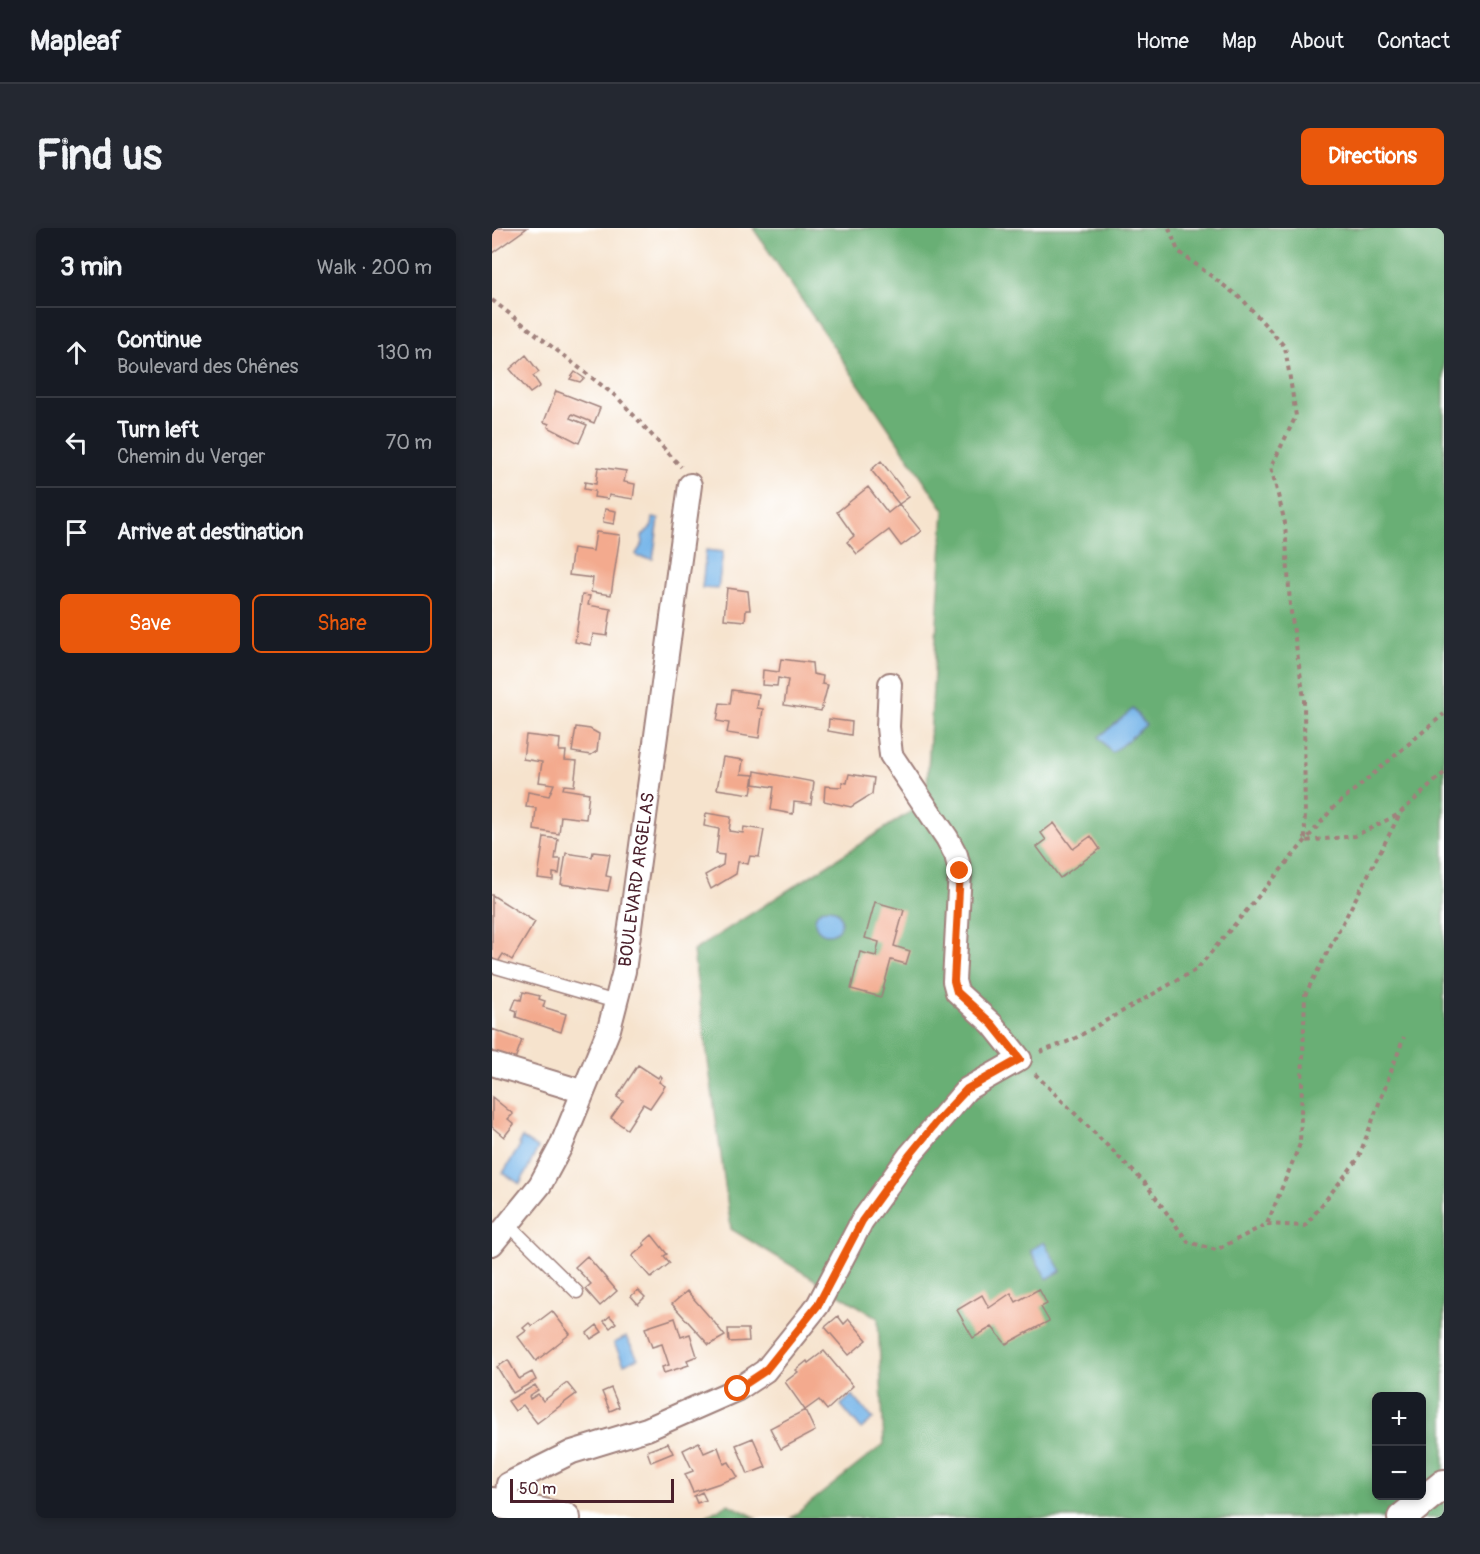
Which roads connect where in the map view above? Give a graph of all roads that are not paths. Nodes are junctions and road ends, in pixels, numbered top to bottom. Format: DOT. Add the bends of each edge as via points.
graph roads {
  1 [pos="690,485"];
  2 [pos="890,684"];
  3 [pos="492,966"];
  4 [pos="616,1002"];
  5 [pos="492,1064"];
  6 [pos="581,1091"];
  7 [pos="509,1225"];
  8 [pos="492,1244"];
  9 [pos="577,1292"];
  10 [pos="1444,1484"];
  11 [pos="499,1503"];
  12 [pos="566,1518"];
  13 [pos="1402,1518"];
  1 -- 4 [label="street, BOULEVARD ARGELAS" via="624,971"];
  2 -- 11 [label="street" via="891,755 951,846 960,871 954,981 957,992 992,1024 1020,1059 967,1089 909,1156 862,1221 818,1305 765,1371 738,1389 647,1429 572,1452 508,1484"];
  3 -- 4 [label="lane"];
  4 -- 6 [label="street, BOULEVARD ARGELAS" via="609,1029"];
  5 -- 6 [label="street"];
  6 -- 7 [label="street, BOULEVARD ARGELAS" via="561,1146 540,1185"];
  7 -- 8 [label="street, BOULEVARD ARGELAS"];
  7 -- 9 [label="lane"];
  10 -- 13 [label="street"];
  11 -- 12 [label="street"];
}
